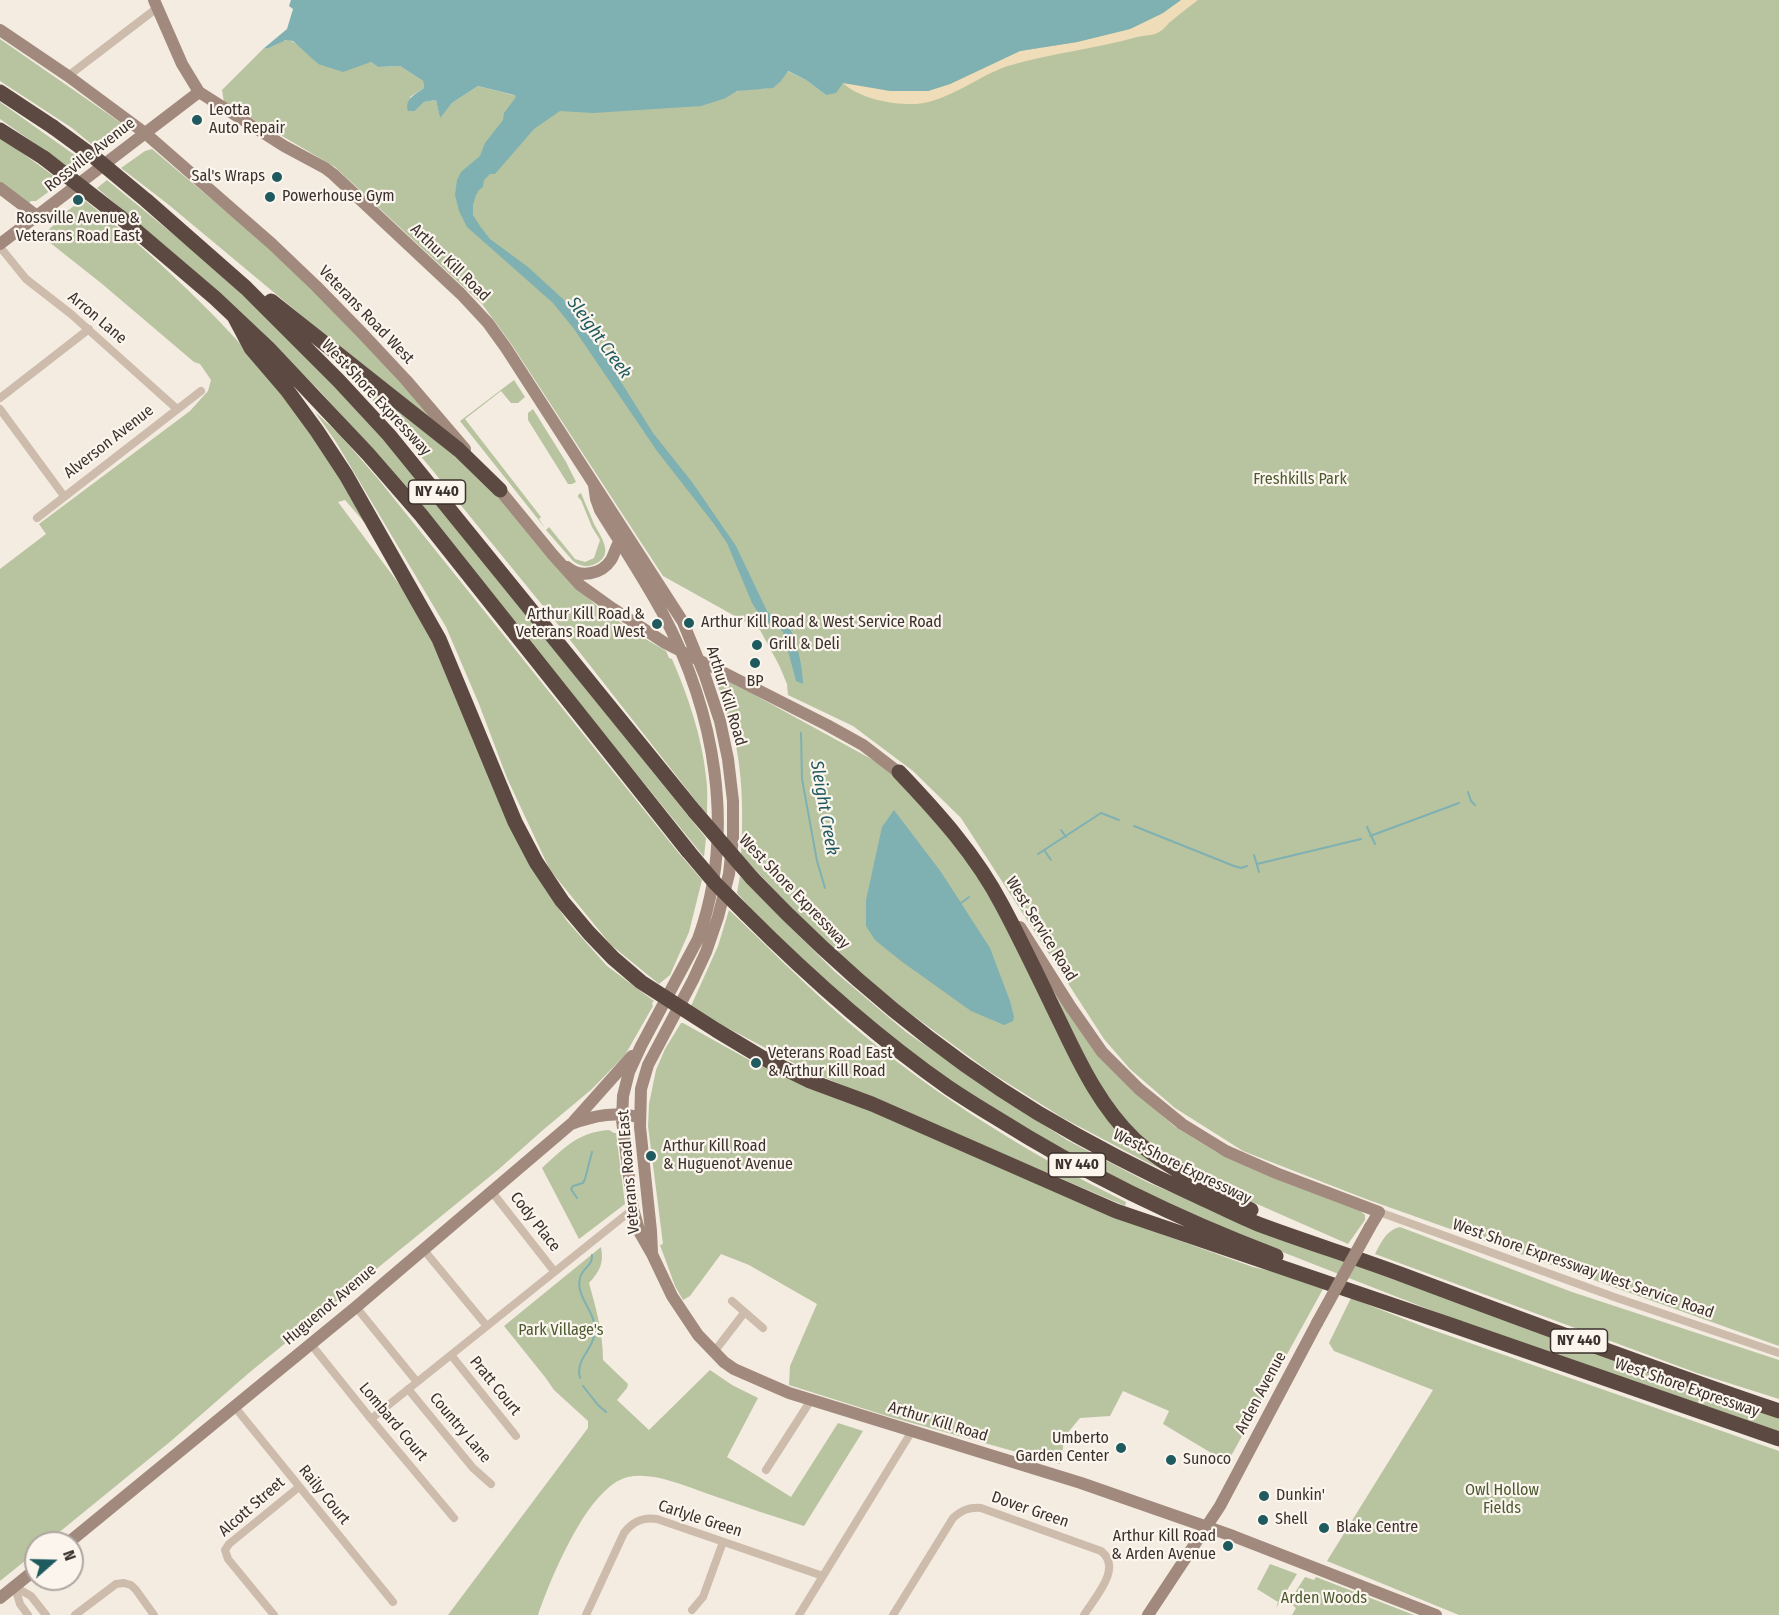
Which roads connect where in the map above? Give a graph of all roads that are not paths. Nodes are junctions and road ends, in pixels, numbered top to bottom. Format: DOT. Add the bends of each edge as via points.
graph roads {
  1 [pos="156,4"];
  2 [pos="0,30"];
  3 [pos="68,76"];
  4 [pos="0,92"];
  5 [pos="199,92"];
  6 [pos="0,130"];
  7 [pos="145,133"];
  8 [pos="0,188"];
  9 [pos="147,201"];
  10 [pos="37,216"];
  11 [pos="0,246"];
  12 [pos="234,316"];
  13 [pos="89,329"];
  14 [pos="201,391"];
  15 [pos="0,398"];
  16 [pos="0,409"];
  17 [pos="177,409"];
  18 [pos="594,485"];
  19 [pos="500,490"];
  20 [pos="64,496"];
  21 [pos="37,518"];
  22 [pos="619,542"];
  23 [pos="553,555"];
  24 [pos="681,651"];
  25 [pos="699,660"];
  26 [pos="899,772"];
  27 [pos="673,1002"];
  28 [pos="641,1046"];
  29 [pos="622,1114"];
  30 [pos="639,1117"];
  31 [pos="571,1124"];
  32 [pos="492,1192"];
  33 [pos="633,1209"];
  34 [pos="1378,1212"];
  35 [pos="423,1249"];
  36 [pos="652,1254"];
  37 [pos="1380,1266"];
  38 [pos="554,1271"];
  39 [pos="732,1302"];
  40 [pos="356,1307"];
  41 [pos="744,1313"];
  42 [pos="486,1326"];
  43 [pos="763,1328"];
  44 [pos="1460,1328"];
  45 [pos="310,1343"];
  46 [pos="714,1352"];
  47 [pos="1779,1353"];
  48 [pos="451,1355"];
  49 [pos="417,1382"];
  50 [pos="408,1389"];
  51 [pos="811,1400"];
  52 [pos="234,1406"];
  53 [pos="1779,1411"];
  54 [pos="371,1419"];
  55 [pos="912,1431"];
  56 [pos="516,1436"];
  57 [pos="1779,1438"];
  58 [pos="766,1470"];
  59 [pos="491,1484"];
  60 [pos="298,1487"];
  61 [pos="454,1518"];
  62 [pos="1205,1527"];
  63 [pos="83,1531"];
  64 [pos="723,1542"];
  65 [pos="823,1576"];
  66 [pos="24,1579"];
  67 [pos="15,1587"];
  68 [pos="0,1598"];
  69 [pos="393,1602"];
  70 [pos="692,1610"];
  71 [pos="28,1615"];
  72 [pos="46,1615"];
  73 [pos="75,1615"];
  74 [pos="154,1615"];
  75 [pos="274,1615"];
  76 [pos="586,1615"];
  77 [pos="799,1615"];
  78 [pos="893,1615"];
  79 [pos="1084,1615"];
  80 [pos="1148,1615"];
  81 [pos="1436,1615"];
  1 -- 3 [label="street"];
  1 -- 5 [label="street, Arthur Kill Road"];
  2 -- 3 [label="street, Veterans Road West"];
  3 -- 7 [label="street, Veterans Road West"];
  4 -- 9 [label="highway, West Shore Expressway / NY 440, bridge" via="94,157"];
  5 -- 7 [label="street, Rossville Avenue"];
  5 -- 18 [label="street, Arthur Kill Road" via="325,168 461,294 506,348"];
  6 -- 12 [label="highway, West Shore Expressway / NY 440, bridge" via="44,158 120,217"];
  7 -- 10 [label="street, Rossville Avenue"];
  7 -- 19 [label="street, Veterans Road West" via="316,286 406,380"];
  8 -- 10 [label="street"];
  9 -- 19 [label="highway" via="459,450"];
  9 -- 37 [label="highway, West Shore Expressway / NY 440, bridge" via="246,288 389,435 694,812 752,878 839,965 965,1066 1037,1113 1111,1154 1256,1223"];
  10 -- 11 [label="street, Rossville Avenue"];
  11 -- 13 [label="street, Arron Lane" via="26,279"];
  12 -- 27 [label="highway" via="252,348 346,475 424,610 536,862 562,901 613,958"];
  12 -- 44 [label="highway, West Shore Expressway / NY 440, bridge" via="319,401 421,514 715,883 822,987 883,1039 950,1089 1100,1178 1252,1247"];
  13 -- 15 [label="street"];
  13 -- 17 [label="street, Arron Lane"];
  14 -- 17 [label="street, Alverson Avenue"];
  16 -- 20 [label="street"];
  17 -- 20 [label="street, Alverson Avenue"];
  18 -- 22 [label="street, Arthur Kill Road" via="600,510"];
  18 -- 25 [label="street, Arthur Kill Road" via="682,622"];
  19 -- 23 [label="street, Veterans Road West"];
  20 -- 21 [label="street, Alverson Avenue"];
  22 -- 23 [label="street" via="611,560 601,570 586,574 572,571"];
  22 -- 24 [label="street, Arthur Kill Road"];
  23 -- 24 [label="street, Veterans Road West" via="580,585 646,632"];
  24 -- 25 [label="street, West Service Road"];
  24 -- 27 [label="street, Arthur Kill Road" via="710,742 719,817 711,897"];
  25 -- 26 [label="street, West Service Road" via="827,724"];
  25 -- 27 [label="street, Arthur Kill Road" via="720,721 728,759 733,837 729,874 706,952"];
  26 -- 34 [label="street, West Service Road" via="971,851 1102,1052 1138,1089 1182,1124 1226,1151"];
  26 -- 37 [label="highway" via="975,861 1002,904 1095,1090 1135,1139 1165,1162 1232,1200 1294,1231"];
  27 -- 28 [label="street, Veterans Road East"];
  27 -- 30 [label="street, Veterans Road East" via="648,1065"];
  27 -- 44 [label="highway" via="761,1057 810,1081 872,1104 1116,1211"];
  28 -- 29 [label="street, Veterans Road East" via="629,1072"];
  28 -- 31 [label="street"];
  29 -- 30 [label="street, Huguenot Avenue"];
  29 -- 31 [label="street, Huguenot Avenue" via="590,1117"];
  29 -- 33 [label="street, Veterans Road East"];
  30 -- 36 [label="street, Veterans Road East"];
  31 -- 32 [label="street, Huguenot Avenue"];
  32 -- 35 [label="street, Huguenot Avenue"];
  32 -- 38 [label="street, Cody Place"];
  33 -- 36 [label="street, Veterans Road East"];
  33 -- 38 [label="street, Cody Place"];
  34 -- 47 [label="street, West Shore Expressway West Service Road"];
  34 -- 62 [label="street, Arden Avenue, bridge" via="1242,1466"];
  35 -- 40 [label="street, Huguenot Avenue"];
  35 -- 42 [label="street"];
  36 -- 46 [label="street, Arthur Kill Road" via="681,1311"];
  37 -- 53 [label="highway, West Shore Expressway / NY 440"];
  38 -- 42 [label="street, Cody Place"];
  39 -- 41 [label="street"];
  40 -- 45 [label="street, Huguenot Avenue"];
  40 -- 49 [label="street"];
  41 -- 43 [label="street"];
  41 -- 46 [label="street"];
  42 -- 48 [label="street, Cody Place"];
  44 -- 57 [label="highway, West Shore Expressway / NY 440"];
  45 -- 52 [label="street, Huguenot Avenue"];
  45 -- 54 [label="street, Lombard Court"];
  46 -- 51 [label="street, Arthur Kill Road" via="746,1375"];
  48 -- 49 [label="street, Cody Place"];
  48 -- 56 [label="street, Pratt Court"];
  49 -- 50 [label="street, Cody Place"];
  50 -- 54 [label="street, Cody Place"];
  50 -- 59 [label="street, Country Lane" via="473,1468"];
  51 -- 55 [label="street, Arthur Kill Road"];
  51 -- 58 [label="street"];
  52 -- 60 [label="street, Raily Court"];
  52 -- 63 [label="street, Huguenot Avenue"];
  54 -- 61 [label="street, Lombard Court"];
  55 -- 62 [label="street, Arthur Kill Road"];
  55 -- 65 [label="street"];
  60 -- 69 [label="street, Raily Court"];
  60 -- 75 [label="street, Alcott Street" via="225,1550 228,1559"];
  62 -- 80 [label="street, Arden Avenue"];
  62 -- 81 [label="street, Arthur Kill Road"];
  64 -- 65 [label="street, Carlyle Green"];
  64 -- 70 [label="street" via="703,1597"];
  64 -- 76 [label="street, Carlyle Green" via="649,1518 635,1522 624,1533"];
  65 -- 77 [label="street"];
  66 -- 67 [label="street"];
  67 -- 68 [label="street"];
  67 -- 71 [label="street"];
  67 -- 72 [label="street" via="31,1596"];
  73 -- 74 [label="street" via="116,1584 124,1583 136,1590"];
  78 -- 79 [label="street, Dover Green" via="953,1518 960,1511 974,1508 1105,1554 1110,1571"];
}
